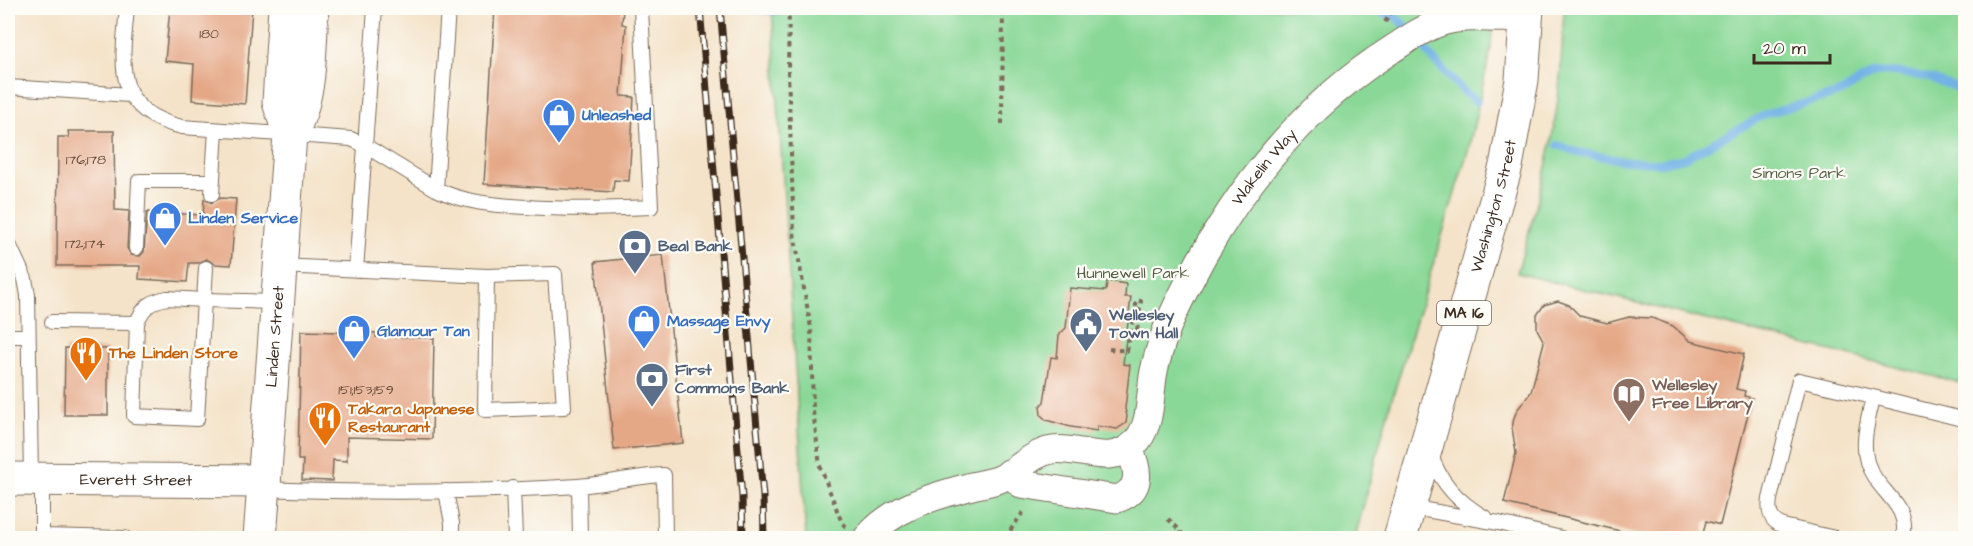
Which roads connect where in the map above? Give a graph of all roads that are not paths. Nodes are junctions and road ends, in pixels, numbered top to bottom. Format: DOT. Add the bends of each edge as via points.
graph roads {
  1 [pos="127,8"];
  2 [pos="285,8"];
  3 [pos="312,8"];
  4 [pos="375,8"];
  5 [pos="448,8"];
  6 [pos="641,8"];
  7 [pos="1527,13"];
  8 [pos="8,87"];
  9 [pos="130,95"];
  10 [pos="216,130"];
  11 [pos="290,135"];
  12 [pos="364,145"];
  13 [pos="436,189"];
  14 [pos="8,242"];
  15 [pos="136,248"];
  16 [pos="280,266"];
  17 [pos="206,268"];
  18 [pos="356,270"];
  19 [pos="487,276"];
  20 [pos="204,300"];
  21 [pos="277,302"];
  22 [pos="52,322"];
  23 [pos="136,323"];
  24 [pos="8,336"];
  25 [pos="28,336"];
  26 [pos="1874,397"];
  27 [pos="1958,418"];
  28 [pos="1427,442"];
  29 [pos="1129,448"];
  30 [pos="1009,473"];
  31 [pos="27,479"];
  32 [pos="264,485"];
  33 [pos="579,486"];
  34 [pos="513,488"];
  35 [pos="446,491"];
  36 [pos="1409,507"];
  37 [pos="1499,523"];
  38 [pos="858,535"];
  39 [pos="42,537"];
  40 [pos="126,538"];
  41 [pos="260,538"];
  42 [pos="452,538"];
  43 [pos="515,538"];
  44 [pos="580,538"];
  45 [pos="665,538"];
  46 [pos="1400,538"];
  47 [pos="1561,538"];
  48 [pos="1835,538"];
  49 [pos="1903,538"];
  1 -- 9 [label="lane" via="123,67"];
  2 -- 11 [label="street, Linden Street" via="279,92 281,112"];
  3 -- 11 [label="street, Linden Street" via="305,96"];
  4 -- 12 [label="lane"];
  5 -- 13 [label="lane"];
  6 -- 13 [label="lane" via="651,207 587,210 485,204"];
  7 -- 28 [label="street, Washington Street / MA 16" via="1519,100 1506,166"];
  7 -- 29 [label="street, Wakelin Way" via="1454,19 1413,36 1366,67 1308,116 1271,156 1245,189 1201,260 1167,328 1154,370 1148,417 1143,431"];
  8 -- 9 [label="lane"];
  9 -- 10 [label="lane" via="148,113 167,124"];
  10 -- 11 [label="lane"];
  10 -- 15 [label="lane" via="212,188 139,181"];
  11 -- 12 [label="lane" via="351,139"];
  11 -- 16 [label="street, Linden Street"];
  12 -- 13 [label="lane"];
  12 -- 18 [label="lane"];
  14 -- 25 [label="lane" via="27,286"];
  16 -- 18 [label="lane"];
  16 -- 21 [label="street, Linden Street"];
  17 -- 20 [label="lane"];
  18 -- 19 [label="lane"];
  19 -- 19 [label="lane" via="555,274 564,407 485,410"];
  20 -- 21 [label="lane"];
  20 -- 23 [label="lane" via="158,300 145,308"];
  20 -- 23 [label="lane" via="197,418 134,416"];
  21 -- 32 [label="street, Linden Street"];
  22 -- 23 [label="lane"];
  24 -- 25 [label="lane"];
  25 -- 31 [label="lane"];
  26 -- 27 [label="lane"];
  26 -- 48 [label="lane" via="1799,380 1769,513 1782,526"];
  26 -- 49 [label="lane" via="1865,439 1867,463 1903,517"];
  28 -- 36 [label="street, Washington Street / MA 16"];
  28 -- 37 [label="lane" via="1438,474 1448,487 1470,508"];
  29 -- 30 [label="street" via="1098,455 1053,450"];
  29 -- 30 [label="street" via="1136,463 1137,480 1129,492 1117,499 1021,484"];
  30 -- 38 [label="street" via="920,502"];
  31 -- 32 [label="street, Everett Street"];
  31 -- 39 [label="lane"];
  32 -- 35 [label="lane" via="376,493"];
  32 -- 41 [label="street, Linden Street"];
  33 -- 34 [label="lane"];
  33 -- 44 [label="lane"];
  33 -- 45 [label="lane" via="664,475"];
  34 -- 35 [label="lane"];
  34 -- 43 [label="lane"];
  35 -- 42 [label="lane"];
  36 -- 37 [label="lane"];
  36 -- 46 [label="street, Washington Street / MA 16"];
  37 -- 47 [label="lane"];
  39 -- 40 [label="lane"];
}
